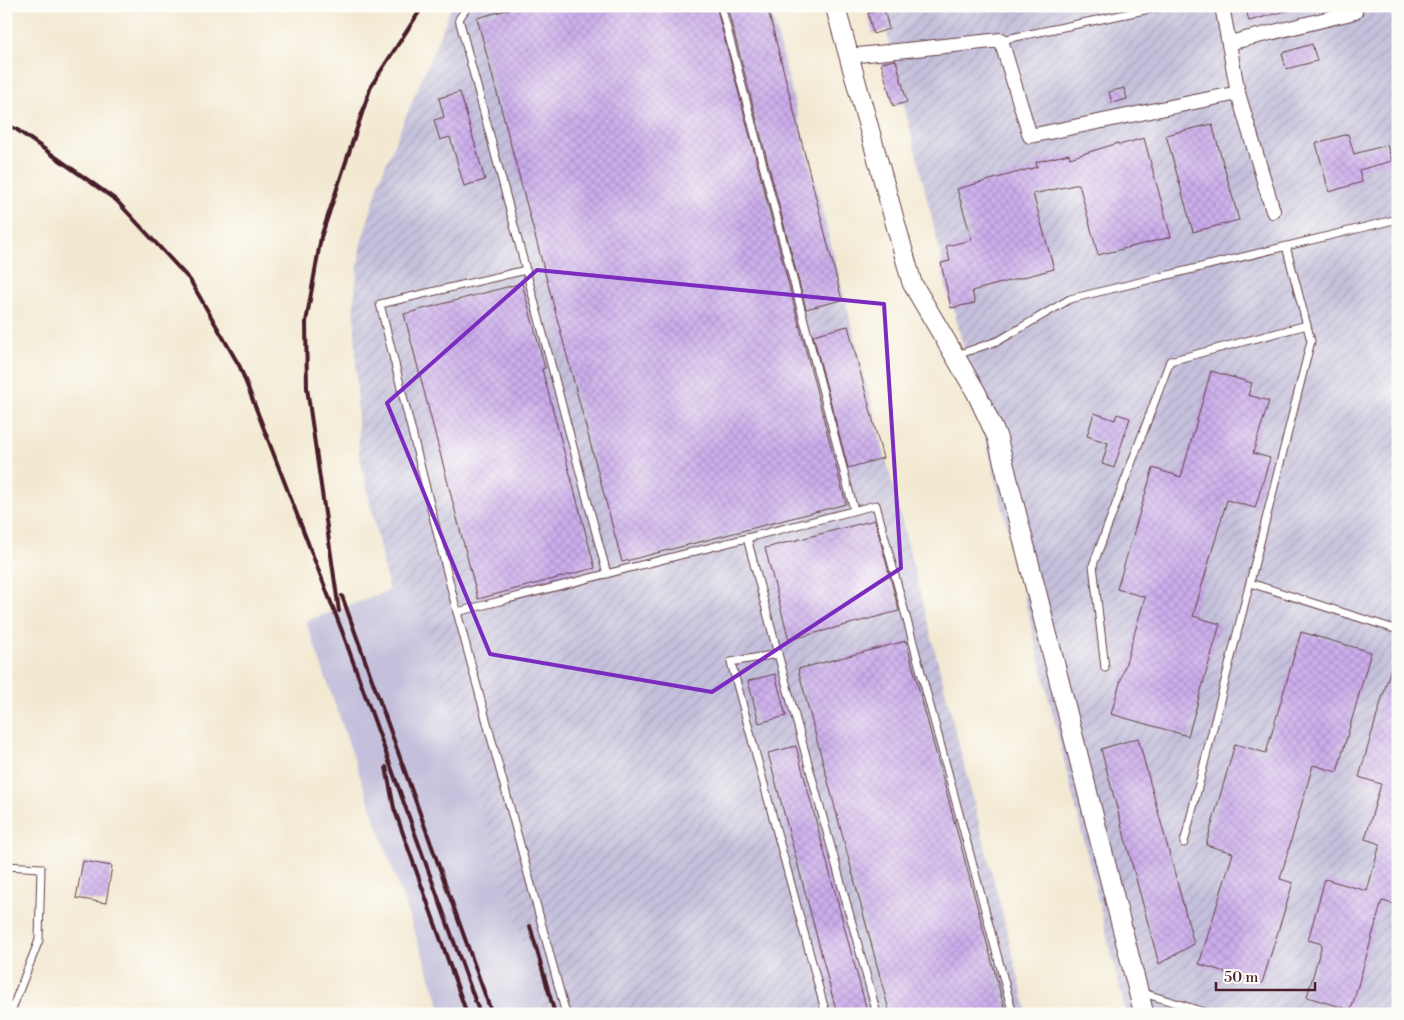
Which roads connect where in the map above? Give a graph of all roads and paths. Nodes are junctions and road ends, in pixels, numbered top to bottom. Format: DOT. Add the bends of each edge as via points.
graph roads {
  1 [pos="468,6"];
  2 [pos="721,6"];
  3 [pos="835,6"];
  4 [pos="1164,6"];
  5 [pos="1222,6"];
  6 [pos="1356,12"];
  7 [pos="1001,40"];
  8 [pos="1229,43"];
  9 [pos="849,56"];
  10 [pos="1238,93"];
  11 [pos="1273,211"];
  12 [pos="1398,220"];
  13 [pos="1286,246"];
  14 [pos="526,270"];
  15 [pos="1307,326"];
  16 [pos="954,356"];
  17 [pos="854,510"];
  18 [pos="747,538"];
  19 [pos="607,574"];
  20 [pos="1250,583"];
  21 [pos="457,612"];
  22 [pos="1398,630"];
  23 [pos="778,654"];
  24 [pos="1105,668"];
  25 [pos="1184,843"];
  26 [pos="6,866"];
  27 [pos="1139,992"];
  28 [pos="10,1014"];
  29 [pos="566,1014"];
  30 [pos="826,1014"];
  31 [pos="877,1014"];
  32 [pos="1013,1014"];
  33 [pos="1144,1014"];
  34 [pos="1211,1014"];
  1 -- 14 [label="lane" via="459,19"];
  2 -- 17 [label="lane"];
  3 -- 9 [label="street"];
  4 -- 7 [label="lane"];
  5 -- 8 [label="street"];
  6 -- 8 [label="street"];
  7 -- 9 [label="street"];
  7 -- 10 [label="street" via="1030,136"];
  8 -- 10 [label="street"];
  9 -- 16 [label="street" via="912,283"];
  10 -- 11 [label="street"];
  12 -- 13 [label="lane"];
  13 -- 15 [label="lane"];
  13 -- 16 [label="lane" via="1070,299 1000,340"];
  14 -- 19 [label="lane"];
  14 -- 21 [label="lane" via="380,304"];
  15 -- 20 [label="lane" via="1311,341"];
  15 -- 24 [label="lane" via="1170,361 1093,565"];
  16 -- 27 [label="street" via="976,392 997,437"];
  17 -- 18 [label="lane"];
  17 -- 32 [label="lane" via="876,505"];
  18 -- 19 [label="lane"];
  18 -- 23 [label="lane"];
  19 -- 21 [label="lane"];
  20 -- 22 [label="lane"];
  20 -- 25 [label="lane"];
  21 -- 29 [label="lane"];
  23 -- 30 [label="lane" via="731,662"];
  23 -- 31 [label="lane"];
  26 -- 28 [label="lane" via="40,868 38,940"];
  27 -- 33 [label="street"];
  27 -- 34 [label="lane"];
}
